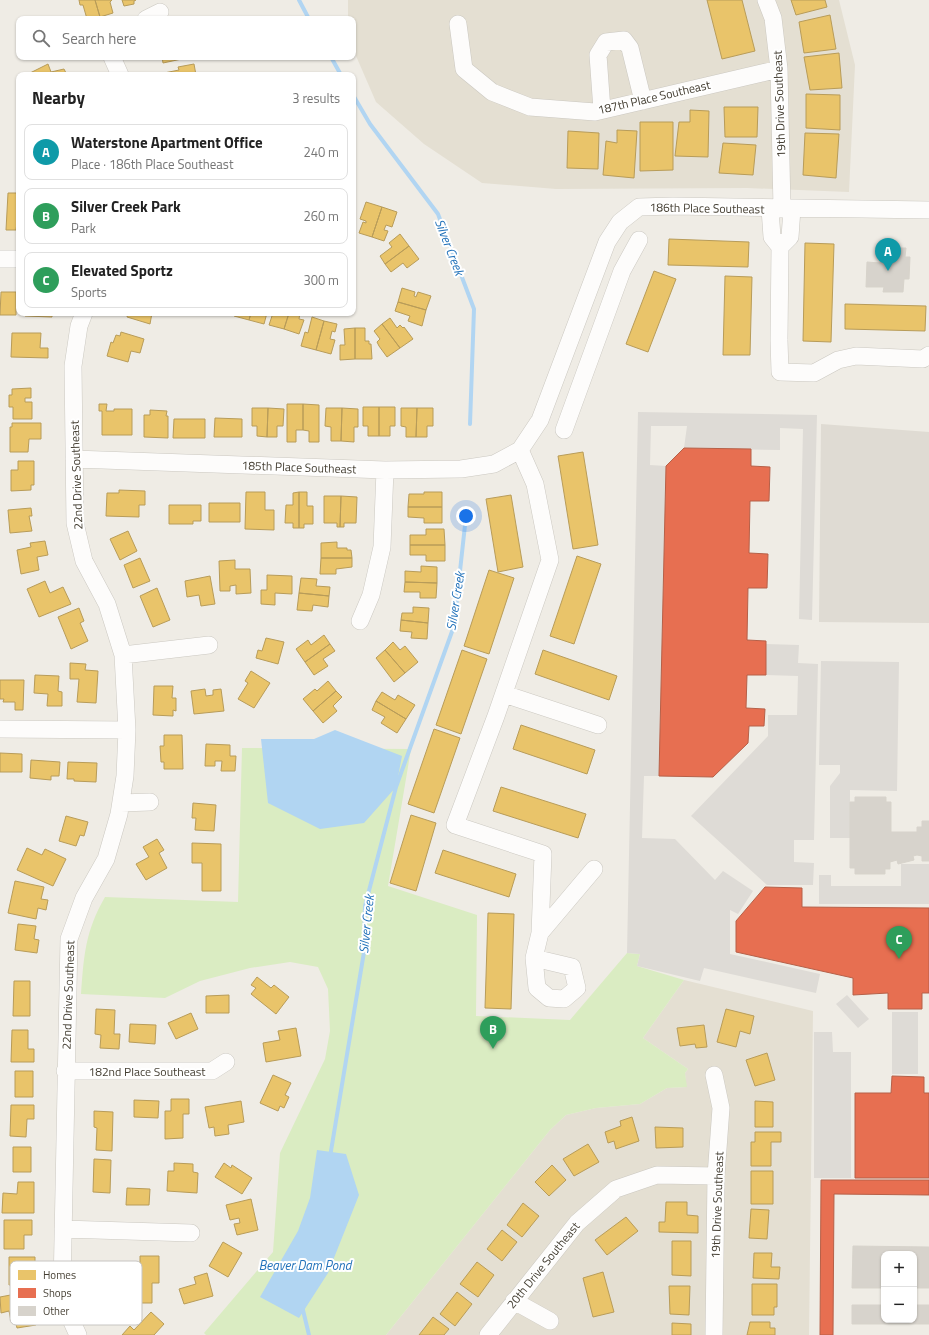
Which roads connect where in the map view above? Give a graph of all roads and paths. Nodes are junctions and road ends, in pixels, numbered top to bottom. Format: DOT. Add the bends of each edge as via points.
graph roads {
  1 [pos="766,0"];
  2 [pos="458,24"];
  3 [pos="779,68"];
  4 [pos="643,101"];
  5 [pos="602,110"];
  6 [pos="781,209"];
  7 [pos="929,210"];
  8 [pos="639,240"];
  9 [pos="607,242"];
  10 [pos="628,258"];
  11 [pos="0,259"];
  12 [pos="16,259"];
  13 [pos="83,316"];
  14 [pos="929,355"];
  15 [pos="562,363"];
  16 [pos="585,373"];
  17 [pos="564,430"];
  18 [pos="520,450"];
  19 [pos="74,459"];
  20 [pos="385,470"];
  21 [pos="360,621"];
  22 [pos="209,645"];
  23 [pos="123,655"];
  24 [pos="504,694"];
  25 [pos="598,725"];
  26 [pos="0,729"];
  27 [pos="127,730"];
  28 [pos="150,802"];
  29 [pos="121,803"];
  30 [pos="594,869"];
  31 [pos="540,933"];
  32 [pos="534,958"];
  33 [pos="226,1062"];
  34 [pos="66,1071"];
  35 [pos="714,1076"];
  36 [pos="716,1176"];
  37 [pos="64,1229"];
  38 [pos="191,1233"];
  39 [pos="63,1261"];
  40 [pos="514,1300"];
  41 [pos="550,1321"];
  42 [pos="73,1325"];
  43 [pos="78,1335"];
  44 [pos="488,1335"];
  45 [pos="714,1335"];
  1 -- 3 [label="street, 19th Drive Southeast" via="773,18"];
  2 -- 5 [label="street, 187th Place Southeast" via="464,69 492,92 530,107 595,112"];
  3 -- 4 [label="street, 187th Place Southeast"];
  3 -- 6 [label="street, 19th Drive Southeast"];
  4 -- 5 [label="street, 187th Place Southeast"];
  4 -- 5 [label="street" via="630,48 624,40 606,42 598,56"];
  6 -- 7 [label="street, 186th Place Southeast"];
  6 -- 9 [label="street, 186th Place Southeast" via="639,207 620,222"];
  6 -- 14 [label="street, 19th Drive Southeast" via="790,236 780,247 780,372 814,373 838,360 856,356 923,359"];
  8 -- 10 [label="street"];
  9 -- 10 [label="street"];
  9 -- 15 [label="street, 186th Place Southeast"];
  10 -- 16 [label="street"];
  11 -- 12 [label="street"];
  13 -- 19 [label="street, 22nd Drive Southeast" via="73,366"];
  15 -- 16 [label="street"];
  15 -- 18 [label="street, 186th Place Southeast" via="540,420"];
  16 -- 17 [label="street"];
  18 -- 20 [label="street, 185th Place Southeast" via="494,464 461,469"];
  18 -- 24 [label="street" via="534,484 550,560"];
  19 -- 20 [label="street, 185th Place Southeast"];
  19 -- 23 [label="street, 22nd Drive Southeast" via="75,523 84,561 106,604"];
  20 -- 21 [label="street" via="382,547 371,595"];
  22 -- 23 [label="street"];
  23 -- 27 [label="street, 22nd Drive Southeast"];
  24 -- 25 [label="street"];
  24 -- 31 [label="street" via="455,825 543,854"];
  26 -- 27 [label="street"];
  27 -- 29 [label="street, 22nd Drive Southeast"];
  28 -- 29 [label="street"];
  29 -- 34 [label="street, 22nd Drive Southeast" via="106,859 84,898 70,939"];
  30 -- 31 [label="street"];
  31 -- 32 [label="street"];
  33 -- 34 [label="street, 182nd Place Southeast" via="212,1071"];
  34 -- 37 [label="street, 22nd Drive Southeast"];
  35 -- 36 [label="street, 19th Drive Southeast" via="721,1108"];
  36 -- 40 [label="street, 20th Drive Southeast" via="657,1175 616,1189 576,1223"];
  36 -- 45 [label="street, 19th Drive Southeast"];
  37 -- 38 [label="street"];
  37 -- 39 [label="street, 22nd Drive Southeast"];
  40 -- 41 [label="street"];
  40 -- 44 [label="street, 20th Drive Southeast"];
  42 -- 43 [label="street, 22nd Drive Southeast"];
}
